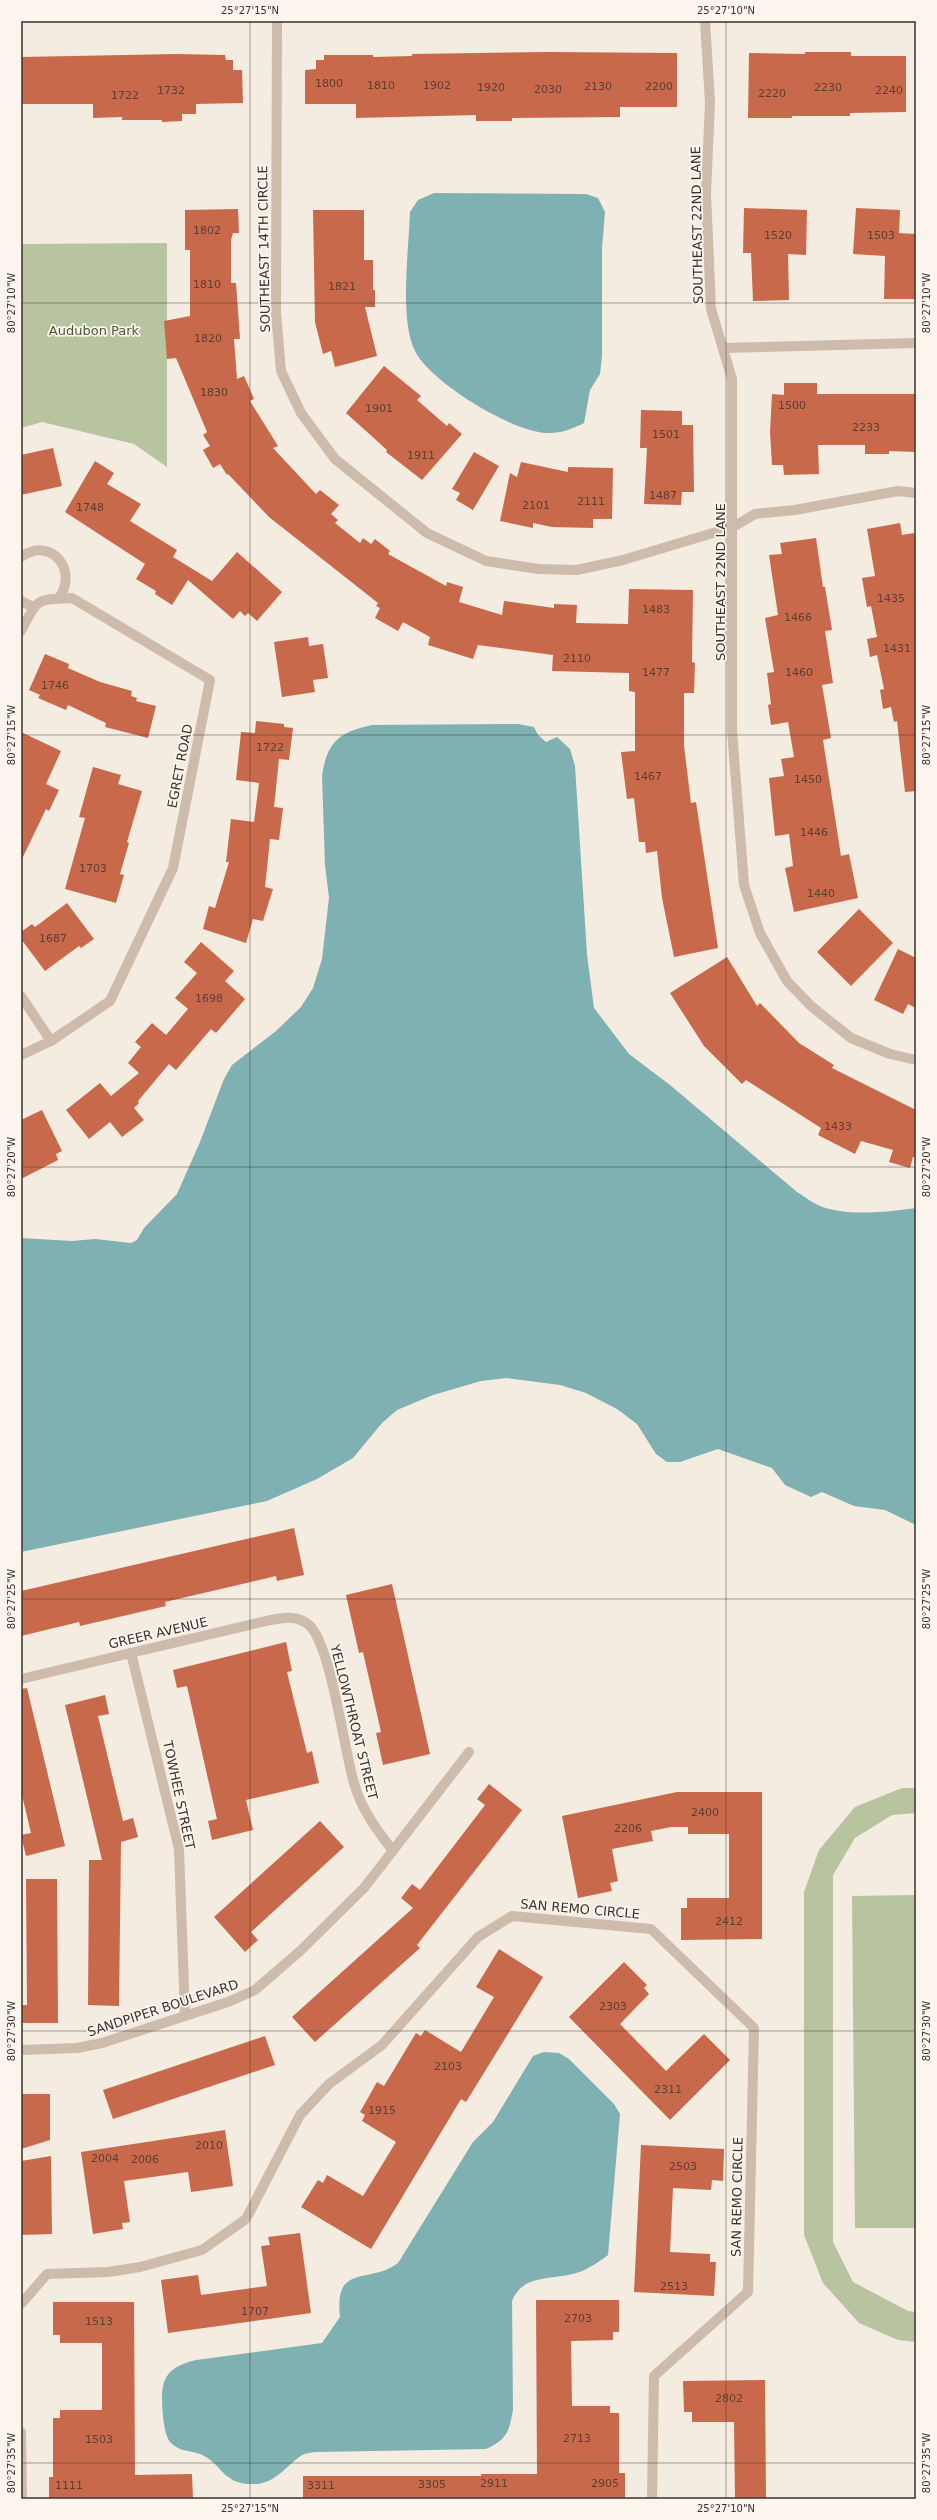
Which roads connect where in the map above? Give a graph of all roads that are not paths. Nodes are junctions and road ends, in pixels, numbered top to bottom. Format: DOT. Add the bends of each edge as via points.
graph roads {
  1 [pos="277,21"];
  2 [pos="705,21"];
  3 [pos="914,342"];
  4 [pos="723,348"];
  5 [pos="916,493"];
  6 [pos="733,527"];
  7 [pos="21,557"];
  8 [pos="59,598"];
  9 [pos="21,601"];
  10 [pos="33,607"];
  11 [pos="21,631"];
  12 [pos="21,996"];
  13 [pos="51,1041"];
  14 [pos="21,1055"];
  15 [pos="916,1060"];
  16 [pos="302,1619"];
  17 [pos="131,1653"];
  18 [pos="21,1679"];
  19 [pos="469,1752"];
  20 [pos="393,1851"];
  21 [pos="185,2016"];
  22 [pos="21,2050"];
  23 [pos="21,2304"];
  24 [pos="21,2432"];
  25 [pos="22,2499"];
  26 [pos="652,2499"];
  1 -- 6 [label="street, SOUTHEAST 14TH CIRCLE" via="276,313 281,371 301,413 334,459 427,533 486,560 539,569 578,570 623,560"];
  2 -- 4 [label="street, SOUTHEAST 22ND LANE" via="710,103 706,193 711,308"];
  3 -- 4 [label="street"];
  4 -- 6 [label="street, SOUTHEAST 22ND LANE" via="732,380"];
  5 -- 6 [label="street, SOUTHEAST 14TH CIRCLE" via="898,491 795,510 755,514"];
  6 -- 15 [label="street, SOUTHEAST 22ND LANE" via="732,730 744,885 760,934 787,981 828,1020 851,1038 890,1054"];
  7 -- 8 [label="street" via="30,552 40,551 57,557 67,572 65,591"];
  8 -- 10 [label="street, EGRET ROAD" via="46,598"];
  8 -- 13 [label="street, EGRET ROAD" via="72,598 210,680 173,868 110,1001"];
  9 -- 10 [label="street"];
  10 -- 11 [label="street"];
  12 -- 13 [label="street"];
  13 -- 14 [label="street, EGRET ROAD"];
  16 -- 17 [label="street, GREER AVENUE" via="287,1617 266,1621"];
  16 -- 20 [label="street, YELLOWTHROAT STREET" via="311,1626 325,1653 354,1783 363,1809"];
  17 -- 18 [label="street, GREER AVENUE"];
  17 -- 21 [label="street, TOWHEE STREET" via="179,1849"];
  19 -- 20 [label="street, SANDPIPER BOULEVARD"];
  20 -- 21 [label="street, SANDPIPER BOULEVARD" via="364,1888 265,1982 242,1996"];
  21 -- 22 [label="street, SANDPIPER BOULEVARD" via="102,2043 77,2048"];
  23 -- 26 [label="street, SAN REMO CIRCLE" via="47,2274 108,2272 140,2267 202,2250 246,2218 300,2115 329,2084 382,2045 478,1937 512,1916 651,1929 754,2028 748,2292 654,2376"];
  24 -- 25 [label="street"];
}
